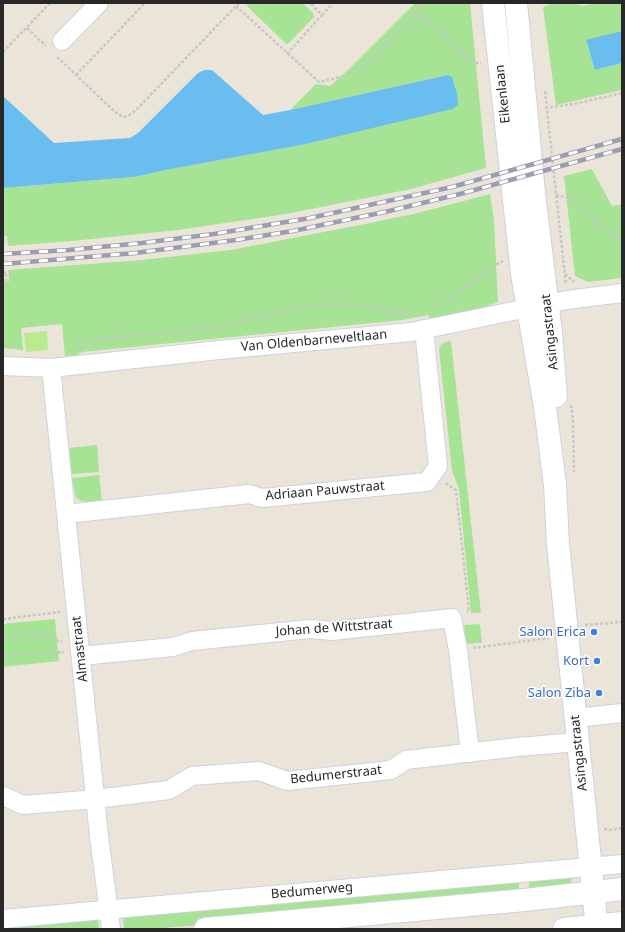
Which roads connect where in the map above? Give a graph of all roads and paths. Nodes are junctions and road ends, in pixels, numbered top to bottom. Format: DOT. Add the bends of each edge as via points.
graph roads {
  1 [pos="50,3"];
  2 [pos="99,3"];
  3 [pos="145,3"];
  4 [pos="310,3"];
  5 [pos="333,3"];
  6 [pos="425,3"];
  7 [pos="493,3"];
  8 [pos="516,3"];
  9 [pos="238,4"];
  10 [pos="414,14"];
  11 [pos="322,15"];
  12 [pos="27,28"];
  13 [pos="54,47"];
  14 [pos="3,52"];
  15 [pos="287,54"];
  16 [pos="483,63"];
  17 [pos="76,75"];
  18 [pos="622,93"];
  19 [pos="523,182"];
  20 [pos="556,195"];
  21 [pos="3,238"];
  22 [pos="622,242"];
  23 [pos="3,243"];
  24 [pos="505,260"];
  25 [pos="3,273"];
  26 [pos="3,280"];
  27 [pos="622,293"];
  28 [pos="547,304"];
  29 [pos="430,312"];
  30 [pos="414,314"];
  31 [pos="424,329"];
  32 [pos="82,365"];
  33 [pos="3,366"];
  34 [pos="51,368"];
  35 [pos="434,474"];
  36 [pos="66,514"];
  37 [pos="76,610"];
  38 [pos="452,618"];
  39 [pos="3,619"];
  40 [pos="622,622"];
  41 [pos="580,626"];
  42 [pos="551,638"];
  43 [pos="3,640"];
  44 [pos="458,650"];
  45 [pos="79,652"];
  46 [pos="3,656"];
  47 [pos="622,713"];
  48 [pos="576,718"];
  49 [pos="578,742"];
  50 [pos="470,753"];
  51 [pos="3,796"];
  52 [pos="96,799"];
  53 [pos="622,864"];
  54 [pos="591,866"];
  55 [pos="622,889"];
  56 [pos="593,892"];
  57 [pos="109,909"];
  58 [pos="3,919"];
  59 [pos="622,923"];
  60 [pos="584,928"];
  61 [pos="111,929"];
  62 [pos="205,929"];
  1 -- 12 [label="path"];
  2 -- 13 [label="street"];
  3 -- 17 [label="path"];
  4 -- 11 [label="path"];
  5 -- 11 [label="path"];
  6 -- 10 [label="path"];
  7 -- 19 [label="main road, Eikenlaan"];
  8 -- 19 [label="main road, Eikenlaan"];
  9 -- 15 [label="path"];
  9 -- 17 [label="path" via="132,114 125,117 119,115"];
  10 -- 15 [label="path" via="357,73 319,82"];
  10 -- 16 [label="path" via="441,30 472,63"];
  11 -- 15 [label="path"];
  12 -- 13 [label="path"];
  12 -- 14 [label="path"];
  13 -- 17 [label="path"];
  18 -- 20 [label="path, Asingastraat" via="546,108"];
  19 -- 28 [label="main road, Asingastraat" via="522,274"];
  20 -- 22 [label="path" via="569,198"];
  20 -- 28 [label="path, Asingastraat"];
  21 -- 23 [label="path"];
  24 -- 29 [label="path"];
  25 -- 26 [label="path" via="6,272 6,280"];
  27 -- 28 [label="street, Van Oldenbarneveltlaan"];
  28 -- 31 [label="street, Van Oldenbarneveltlaan"];
  28 -- 48 [label="main road, Asingastraat" via="545,407 555,485 558,544"];
  30 -- 32 [label="path" via="341,304 314,305 216,328 79,341"];
  31 -- 32 [label="street, Van Oldenbarneveltlaan"];
  31 -- 35 [label="street" via="438,466"];
  32 -- 34 [label="street, Van Oldenbarneveltlaan"];
  33 -- 34 [label="street, Van Oldenbarneveltlaan"];
  34 -- 36 [label="street, Almastraat"];
  35 -- 36 [label="street, Adriaan Pauwstraat" via="428,482 262,498 249,494"];
  35 -- 38 [label="path" via="456,490 469,611"];
  36 -- 37 [label="street, Almastraat"];
  37 -- 39 [label="path"];
  37 -- 45 [label="street, Almastraat"];
  38 -- 44 [label="street"];
  38 -- 45 [label="street, Johan de Wittstraat" via="332,631 310,628 192,641 173,647"];
  40 -- 41 [label="path"];
  42 -- 44 [label="path"];
  43 -- 45 [label="path" via="28,633 43,635 61,641"];
  44 -- 50 [label="street"];
  45 -- 46 [label="path"];
  45 -- 52 [label="street, Almastraat"];
  47 -- 48 [label="street"];
  48 -- 49 [label="main road, Asingastraat"];
  49 -- 50 [label="street, Bedumerstraat"];
  49 -- 54 [label="main road, Asingastraat"];
  50 -- 52 [label="street, Bedumerstraat" via="406,760 391,770 287,781 259,771 192,776 169,790"];
  51 -- 52 [label="street, Bedumerstraat" via="23,805"];
  52 -- 57 [label="street, Almastraat"];
  53 -- 54 [label="street, Bedumerweg"];
  54 -- 56 [label="main road, Asingastraat"];
  54 -- 57 [label="street, Bedumerweg"];
  55 -- 56 [label="main road, Bedumerweg"];
  56 -- 60 [label="main road"];
  56 -- 62 [label="main road, Bedumerweg"];
  57 -- 58 [label="street, Bedumerweg"];
  57 -- 61 [label="street, Almastraat"];
  59 -- 60 [label="main road"];
}
